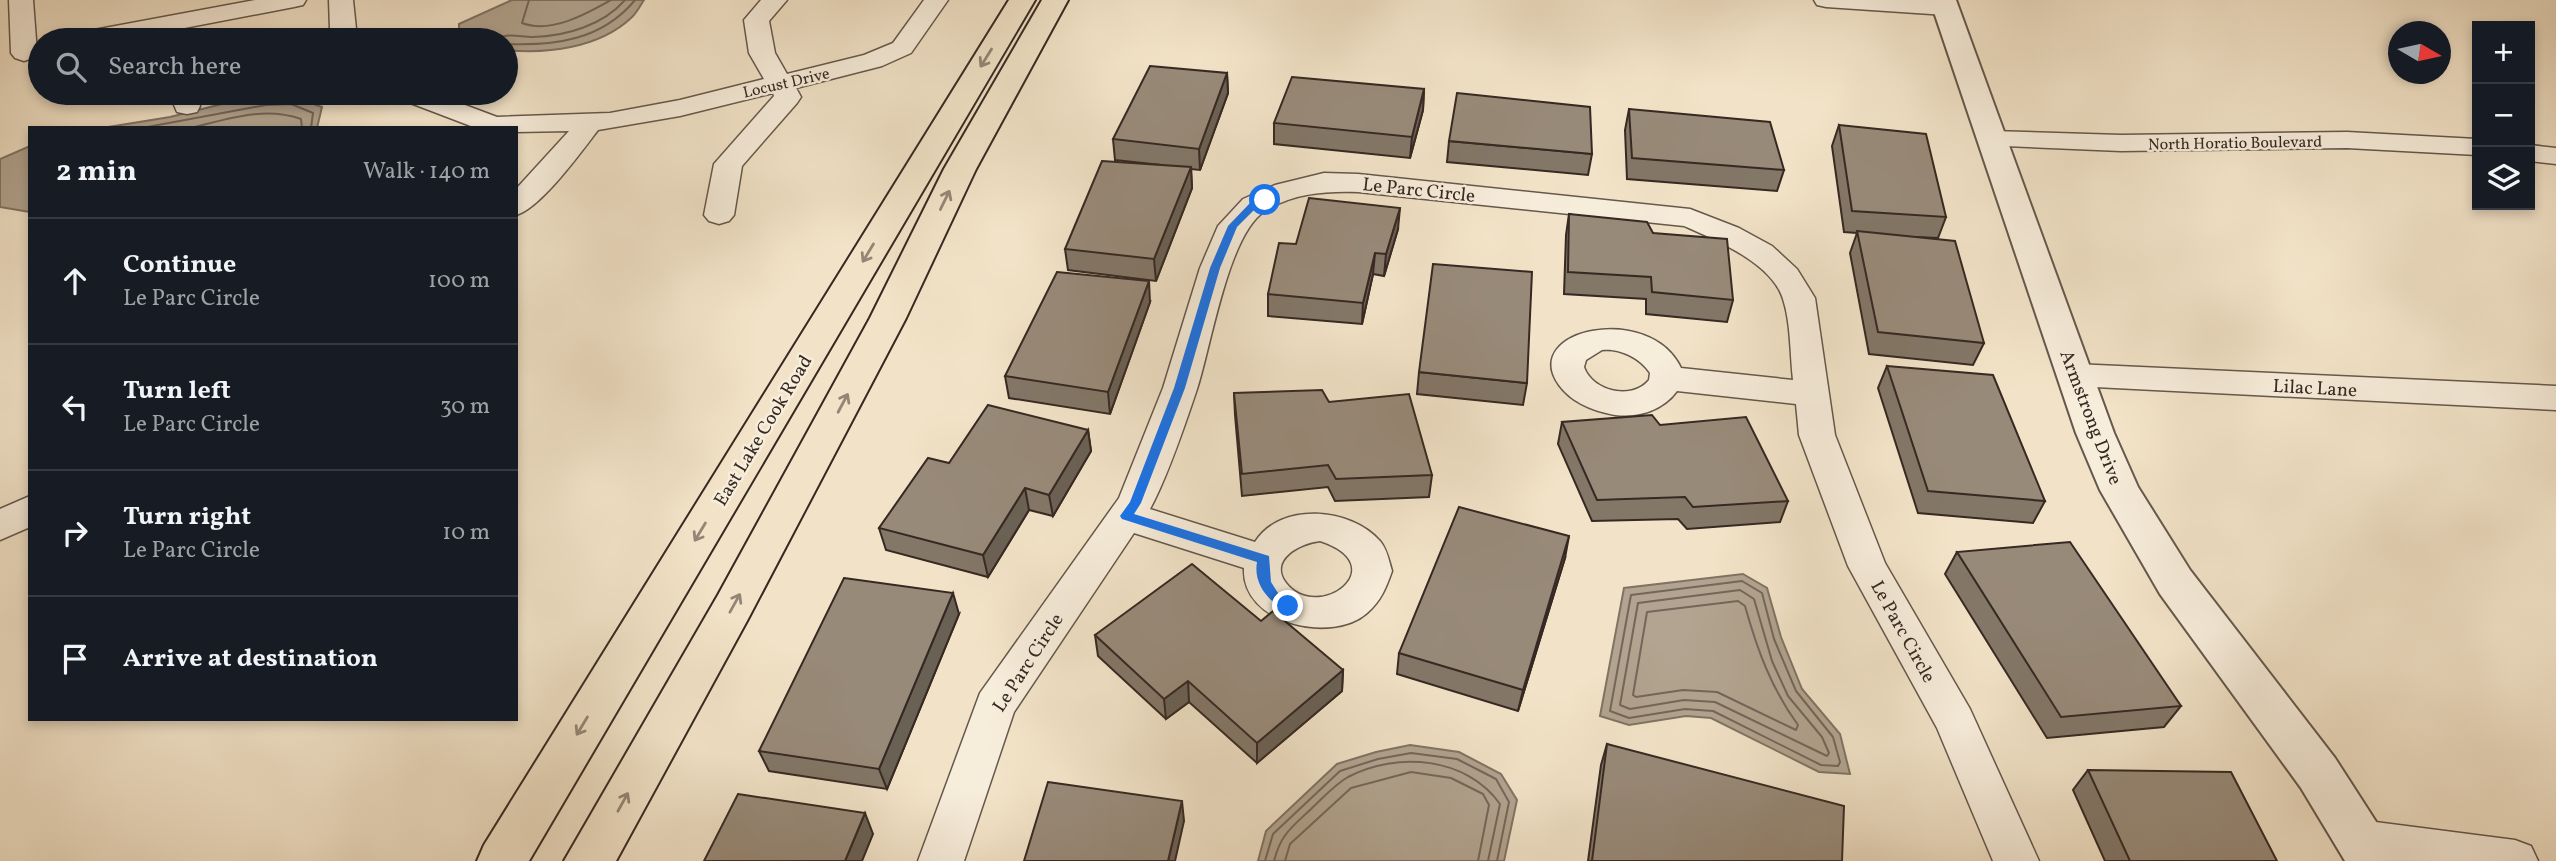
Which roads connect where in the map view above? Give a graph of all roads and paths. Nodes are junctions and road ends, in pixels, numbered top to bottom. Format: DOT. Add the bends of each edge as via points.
graph roads {
  1 [pos="22,0"];
  2 [pos="294,0"];
  3 [pos="341,0"];
  4 [pos="775,0"];
  5 [pos="936,0"];
  6 [pos="1021,0"];
  7 [pos="1055,0"];
  8 [pos="1826,0"];
  9 [pos="1945,4"];
  10 [pos="178,28"];
  11 [pos="343,28"];
  12 [pos="21,53"];
  13 [pos="780,84"];
  14 [pos="442,105"];
  15 [pos="601,121"];
  16 [pos="1992,139"];
  17 [pos="2472,147"];
  18 [pos="2535,154"];
  19 [pos="2556,156"];
  20 [pos="518,204"];
  21 [pos="719,215"];
  22 [pos="2075,375"];
  23 [pos="1665,378"];
  24 [pos="1812,394"];
  25 [pos="2556,398"];
  26 [pos="28,511"];
  27 [pos="1126,516"];
  28 [pos="0,526"];
  29 [pos="1264,560"];
  30 [pos="2366,851"];
  31 [pos="502,861"];
  32 [pos="590,861"];
  33 [pos="941,861"];
  34 [pos="2015,861"];
  35 [pos="2515,861"];
  1 -- 12 [label="street"];
  2 -- 10 [label="street"];
  3 -- 11 [label="street"];
  4 -- 13 [label="street" via="756,20 762,53"];
  5 -- 13 [label="street, Locust Drive" via="902,48 873,61"];
  6 -- 31 [label="main road, East Lake Cook Road, one-way"];
  32 -- 7 [label="main road, one-way" via="739,595 888,318 960,169"];
  8 -- 9 [label="street"];
  9 -- 16 [label="street, Armstrong Drive"];
  13 -- 15 [label="street, Locust Drive"];
  13 -- 21 [label="street" via="788,97 728,164"];
  14 -- 15 [label="street, Locust Drive" via="494,124"];
  15 -- 20 [label="street"];
  16 -- 17 [label="street, North Horatio Boulevard" via="2121,144 2347,140"];
  16 -- 22 [label="street, Armstrong Drive"];
  18 -- 19 [label="street"];
  22 -- 25 [label="street, Lilac Lane"];
  22 -- 30 [label="street, Armstrong Drive" via="2120,490 2175,582 2318,773"];
  23 -- 24 [label="street"];
  24 -- 27 [label="street, Le Parc Circle" via="1799,298 1786,276 1761,253 1728,234 1689,218 1324,182 1284,191 1253,205 1233,226 1215,268 1180,388"];
  24 -- 34 [label="street, Le Parc Circle" via="1817,435 1867,566 1955,722"];
  26 -- 28 [label="street"];
  27 -- 29 [label="street"];
  27 -- 33 [label="street, Le Parc Circle" via="995,705"];
  30 -- 35 [label="street"];
}
